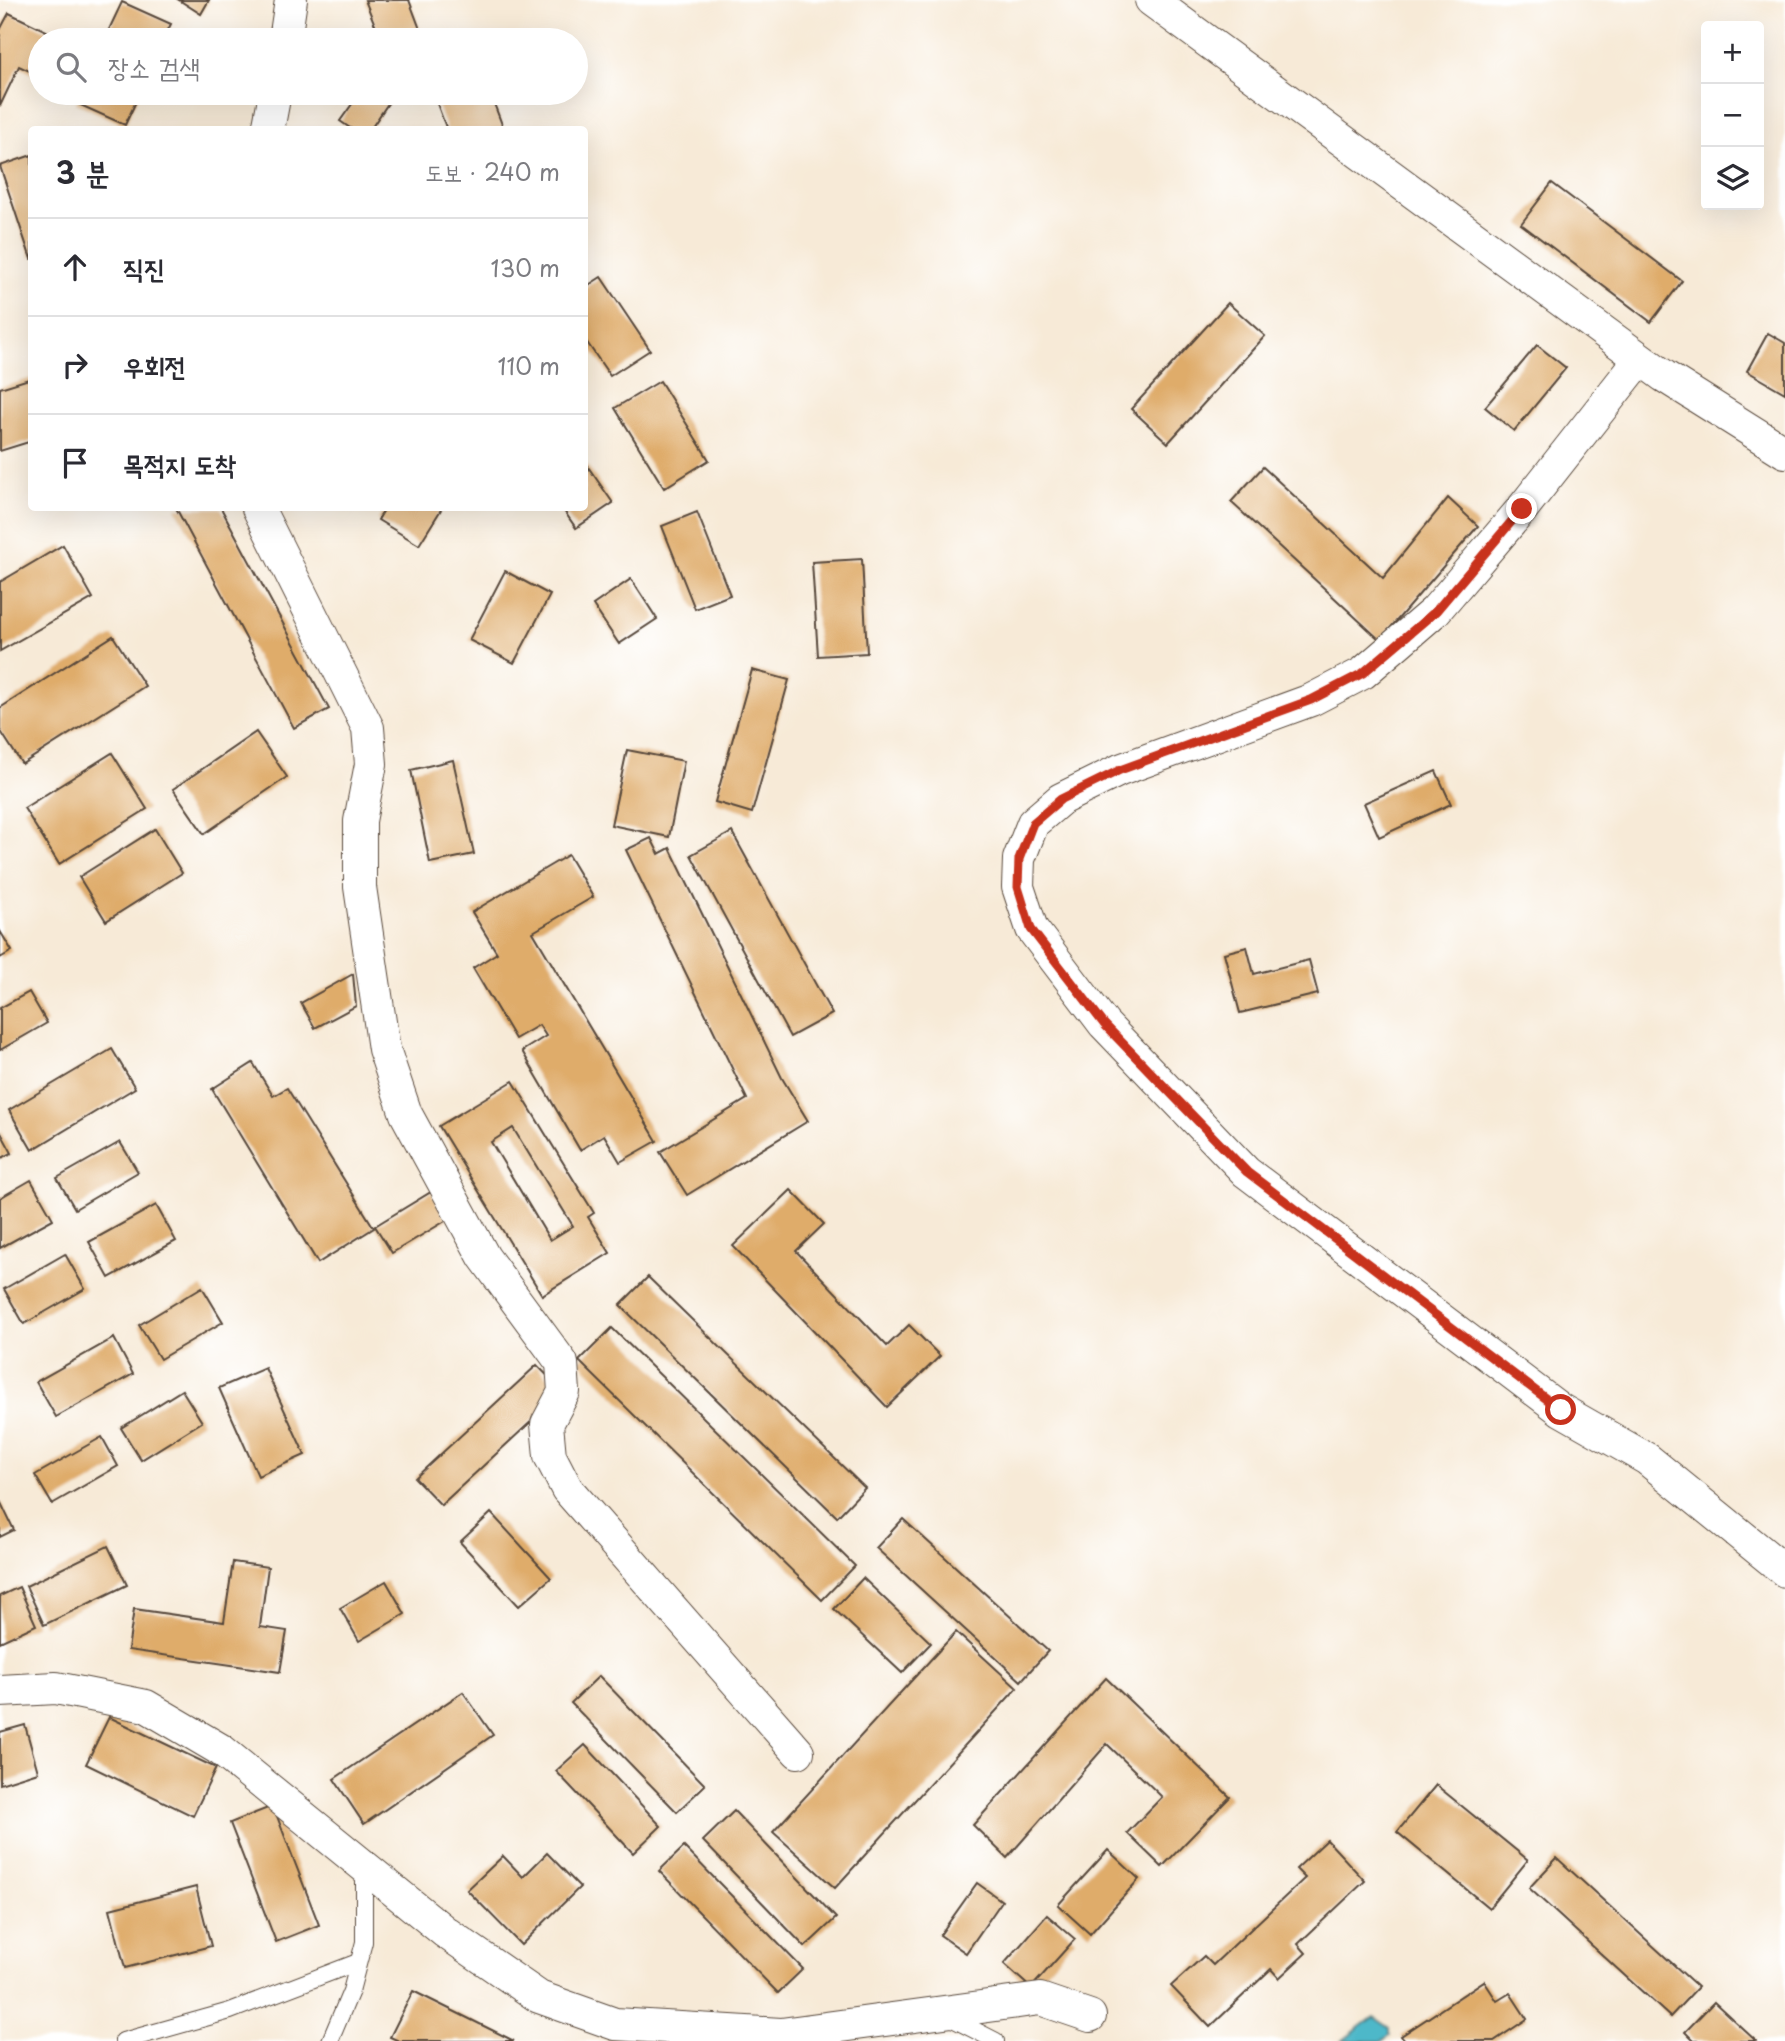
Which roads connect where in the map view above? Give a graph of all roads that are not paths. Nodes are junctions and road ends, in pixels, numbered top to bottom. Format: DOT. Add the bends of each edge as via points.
graph roads {
  1 [pos="291,0"];
  2 [pos="1151,0"];
  3 [pos="287,28"];
  4 [pos="273,105"];
  5 [pos="269,126"];
  6 [pos="1640,359"];
  7 [pos="1785,452"];
  8 [pos="260,511"];
  9 [pos="1785,1571"];
  10 [pos="0,1691"];
  11 [pos="798,1752"];
  12 [pos="364,1866"];
  13 [pos="358,1962"];
  14 [pos="941,2014"];
  15 [pos="1090,2016"];
  16 [pos="123,2041"];
  17 [pos="330,2041"];
  18 [pos="996,2041"];
  1 -- 3 [label="street"];
  2 -- 6 [label="street"];
  4 -- 5 [label="street"];
  6 -- 7 [label="street"];
  6 -- 9 [label="street" via="1436,611 1363,673 1311,700 1120,770 1061,799 1033,823 1019,859 1018,887 1031,929 1104,1024 1247,1172 1561,1410 1647,1459"];
  8 -- 11 [label="street" via="368,727 371,764 360,821 360,887 384,1049 406,1114 484,1257 562,1363 564,1392 547,1424 550,1456 567,1489"];
  10 -- 12 [label="street" via="56,1688 146,1706 221,1750"];
  12 -- 13 [label="lane" via="364,1942"];
  12 -- 14 [label="street" via="445,1932 539,1997 615,2024 781,2034"];
  13 -- 16 [label="lane" via="230,2011"];
  13 -- 17 [label="lane"];
  14 -- 15 [label="street" via="1040,1999"];
  14 -- 18 [label="lane"];
}
